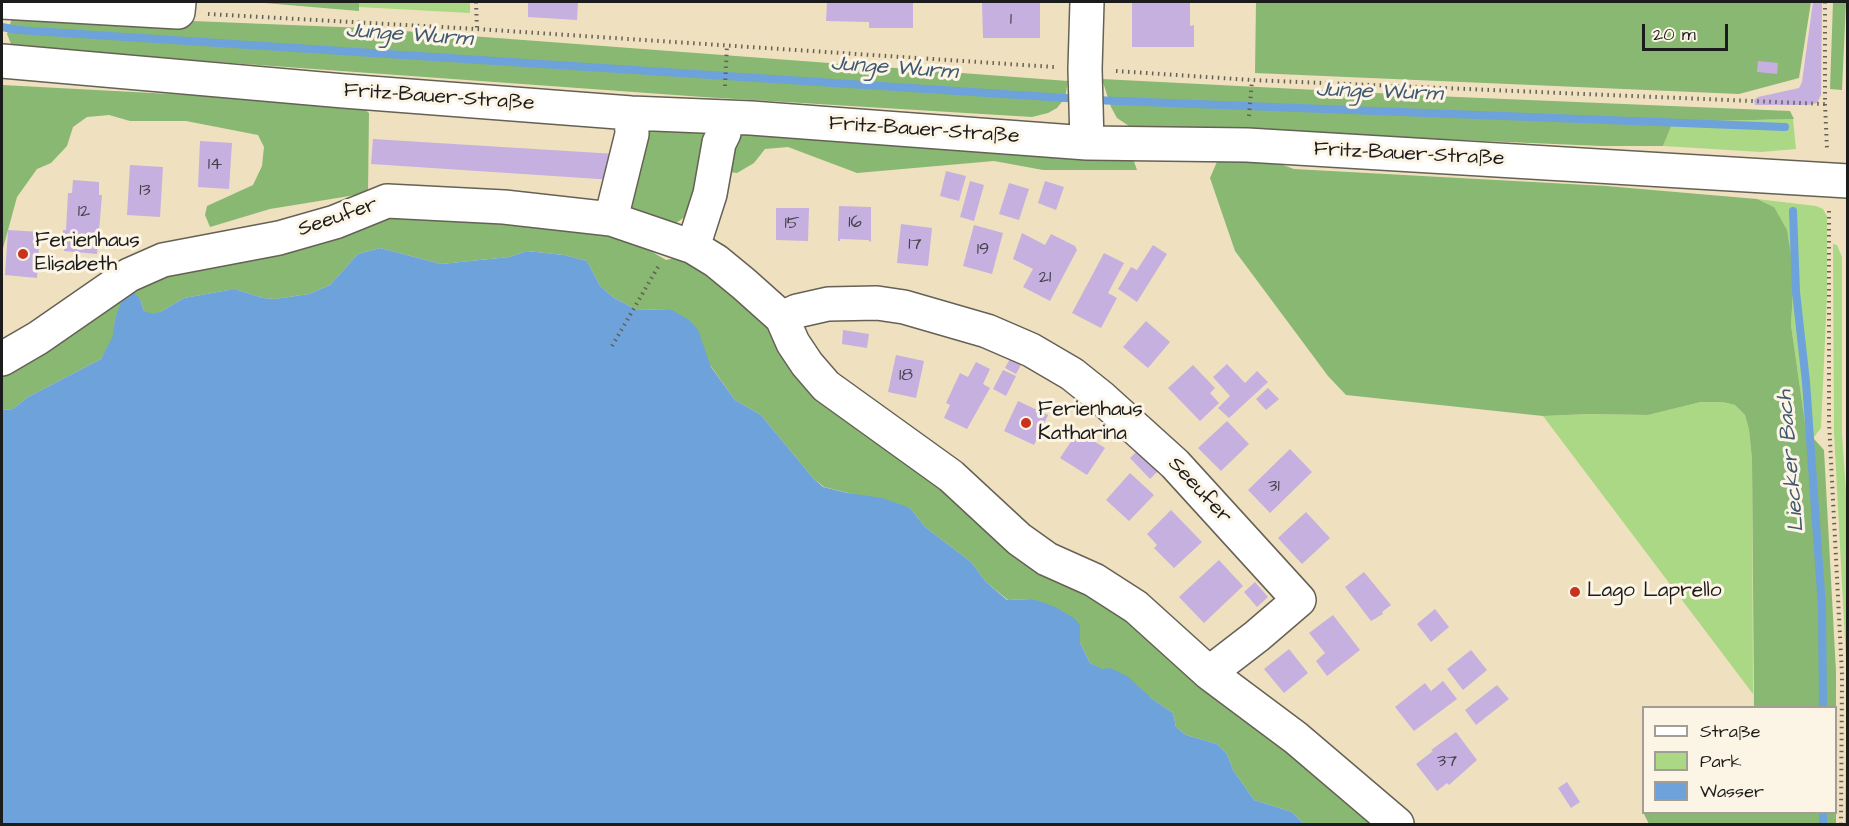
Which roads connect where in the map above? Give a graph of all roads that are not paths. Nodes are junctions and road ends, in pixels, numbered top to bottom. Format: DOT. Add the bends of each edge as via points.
graph roads {
  1 [pos="2,2"];
  2 [pos="1087,2"];
  3 [pos="178,7"];
  4 [pos="2,62"];
  5 [pos="725,106"];
  6 [pos="631,113"];
  7 [pos="1087,143"];
  8 [pos="1838,180"];
  9 [pos="611,219"];
  10 [pos="693,247"];
  11 [pos="782,318"];
  12 [pos="2,359"];
  13 [pos="1209,673"];
  14 [pos="1397,825"];
  1 -- 3 [label="street"];
  2 -- 7 [label="street"];
  4 -- 6 [label="street, Fritz-Bauer-Straße"];
  5 -- 6 [label="street, Fritz-Bauer-Straße"];
  5 -- 7 [label="street, Fritz-Bauer-Straße" via="751,118"];
  5 -- 10 [label="street" via="710,194"];
  6 -- 9 [label="street" via="632,134"];
  7 -- 8 [label="street, Fritz-Bauer-Straße" via="1247,145"];
  9 -- 10 [label="street, Seeufer"];
  9 -- 12 [label="street, Seeufer" via="504,207 387,201 335,222 279,238 164,260 129,275"];
  10 -- 11 [label="street, Seeufer" via="716,261"];
  11 -- 13 [label="street, Seeufer" via="793,343 826,386 951,476 1028,546 1094,580 1136,608"];
  11 -- 13 [label="street, Seeufer" via="797,311 849,302 877,303 943,317 1031,350 1110,404 1175,464 1299,600"];
  13 -- 14 [label="street, Seeufer" via="1296,738"];
}
